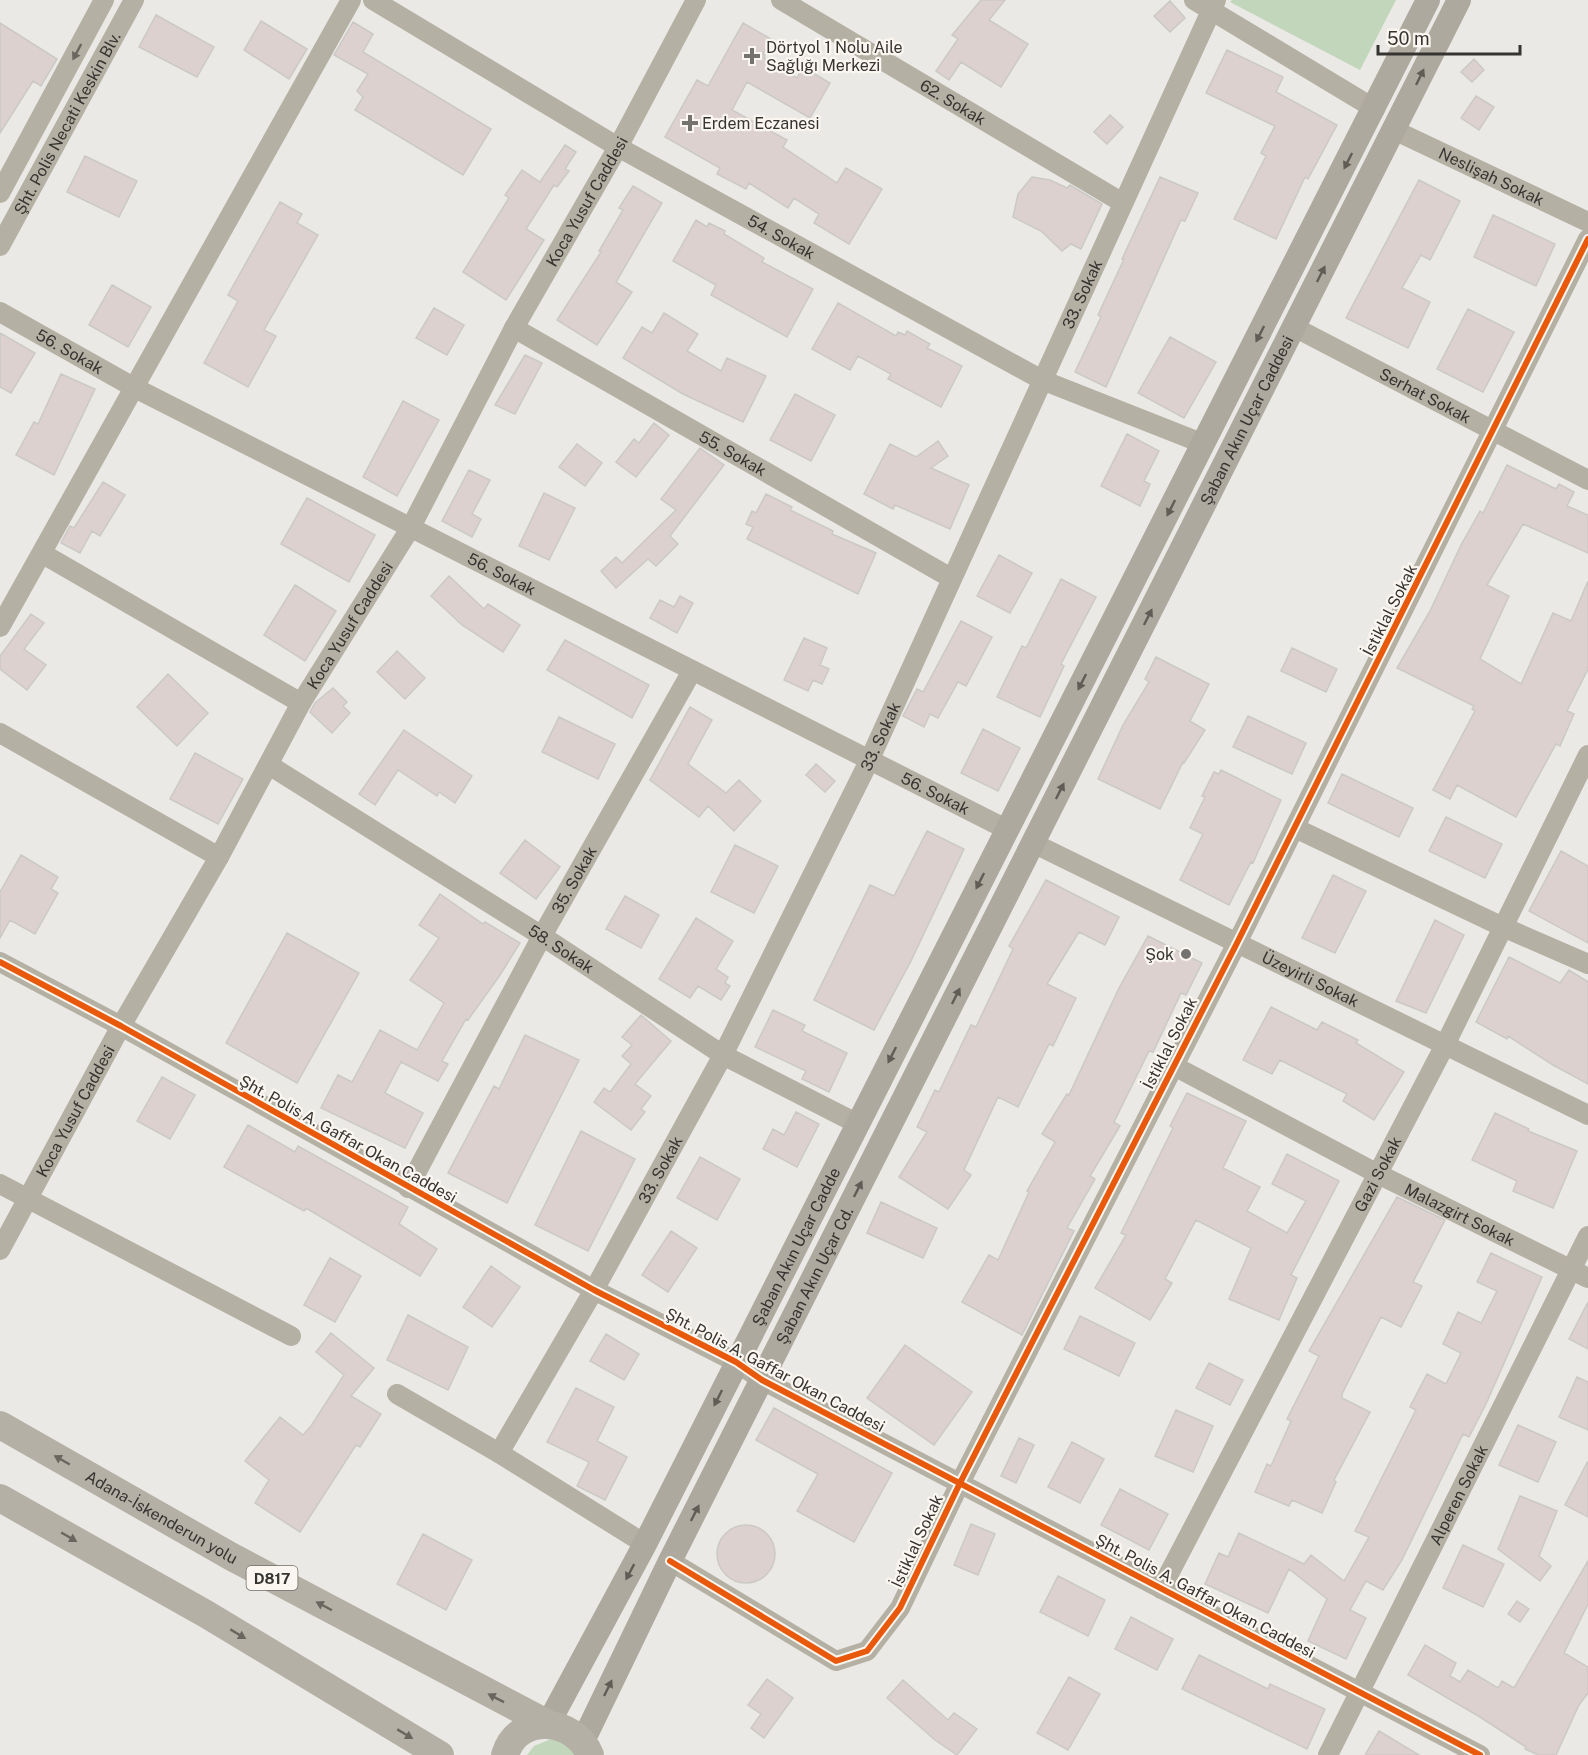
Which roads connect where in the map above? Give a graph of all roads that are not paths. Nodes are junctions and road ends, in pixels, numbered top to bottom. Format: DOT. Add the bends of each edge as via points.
graph roads {
  1 [pos="104,0"];
  2 [pos="134,0"];
  3 [pos="351,0"];
  4 [pos="374,0"];
  5 [pos="696,0"];
  6 [pos="781,0"];
  7 [pos="1194,0"];
  8 [pos="1428,0"];
  9 [pos="1459,0"];
  10 [pos="1214,5"];
  11 [pos="1375,109"];
  12 [pos="1394,129"];
  13 [pos="618,147"];
  14 [pos="0,194"];
  15 [pos="1123,203"];
  16 [pos="1588,222"];
  17 [pos="1588,239"];
  18 [pos="0,246"];
  19 [pos="0,312"];
  20 [pos="1294,327"];
  21 [pos="514,328"];
  22 [pos="1042,380"];
  23 [pos="135,388"];
  24 [pos="1494,431"];
  25 [pos="1204,444"];
  26 [pos="1588,480"];
  27 [pos="411,527"];
  28 [pos="43,554"];
  29 [pos="951,578"];
  30 [pos="0,627"];
  31 [pos="692,670"];
  32 [pos="301,703"];
  33 [pos="0,733"];
  34 [pos="1588,755"];
  35 [pos="869,761"];
  36 [pos="269,765"];
  37 [pos="1295,828"];
  38 [pos="1006,829"];
  39 [pos="1034,843"];
  40 [pos="219,857"];
  41 [pos="1503,927"];
  42 [pos="542,936"];
  43 [pos="1237,943"];
  44 [pos="0,962"];
  45 [pos="1588,964"];
  46 [pos="121,1026"];
  47 [pos="1445,1045"];
  48 [pos="723,1055"];
  49 [pos="1174,1066"];
  50 [pos="1588,1115"];
  51 [pos="858,1124"];
  52 [pos="1378,1174"];
  53 [pos="0,1184"];
  54 [pos="408,1188"];
  55 [pos="28,1198"];
  56 [pos="1588,1236"];
  57 [pos="0,1250"];
  58 [pos="1580,1274"];
  59 [pos="594,1290"];
  60 [pos="291,1336"];
  61 [pos="736,1362"];
  62 [pos="762,1380"];
  63 [pos="397,1394"];
  64 [pos="0,1425"];
  65 [pos="499,1453"];
  66 [pos="960,1483"];
  67 [pos="0,1498"];
  68 [pos="645,1544"];
  69 [pos="670,1561"];
  70 [pos="1161,1588"];
  71 [pos="1361,1693"];
  72 [pos="548,1724"];
  73 [pos="586,1748"];
  74 [pos="440,1755"];
  75 [pos="505,1755"];
  76 [pos="608,1755"];
  77 [pos="1329,1755"];
  78 [pos="1480,1755"];
  1 -- 14 [label="street, Şht. Polis Necati Keskin Blv., one-way"];
  2 -- 18 [label="street, Şht. Polis Necati Keskin Blv."];
  3 -- 23 [label="street"];
  4 -- 13 [label="street, 54. Sokak"];
  5 -- 13 [label="street, Koca Yusuf Caddesi"];
  6 -- 15 [label="street, 62. Sokak"];
  7 -- 10 [label="street"];
  8 -- 11 [label="main road, Şaban Akın Uçar Caddesi"];
  12 -- 9 [label="main road, Şaban Akın Uçar Caddesi, one-way"];
  10 -- 11 [label="street"];
  10 -- 15 [label="street, 33. Sokak"];
  11 -- 12 [label="main road"];
  11 -- 25 [label="main road, Şaban Akın Uçar Caddesi, one-way"];
  12 -- 16 [label="street, Neslişah Sokak"];
  20 -- 12 [label="main road, Şaban Akın Uçar Caddesi, one-way"];
  13 -- 21 [label="street, Koca Yusuf Caddesi"];
  13 -- 22 [label="street, 54. Sokak"];
  15 -- 22 [label="street, 33. Sokak"];
  17 -- 24 [label="street, İstiklal Sokak"];
  19 -- 23 [label="street, 56. Sokak"];
  20 -- 24 [label="street, Serhat Sokak"];
  39 -- 20 [label="main road, Şaban Akın Uçar Caddesi, one-way"];
  21 -- 27 [label="street, Koca Yusuf Caddesi"];
  21 -- 29 [label="street, 55. Sokak"];
  22 -- 25 [label="street, 54. Sokak"];
  22 -- 29 [label="street, 33. Sokak"];
  23 -- 27 [label="street, 56. Sokak"];
  23 -- 28 [label="street"];
  24 -- 26 [label="street, Serhat Sokak"];
  24 -- 37 [label="street, İstiklal Sokak"];
  25 -- 38 [label="main road, Şaban Akın Uçar Caddesi, one-way"];
  27 -- 31 [label="street, 56. Sokak"];
  27 -- 32 [label="street, Koca Yusuf Caddesi"];
  28 -- 30 [label="street"];
  28 -- 32 [label="street"];
  29 -- 35 [label="street, 33. Sokak"];
  31 -- 35 [label="street, 56. Sokak"];
  31 -- 42 [label="street, 35. Sokak"];
  32 -- 36 [label="street, Koca Yusuf Caddesi"];
  33 -- 40 [label="street"];
  34 -- 41 [label="street, Gazi Sokak"];
  35 -- 38 [label="street, 56. Sokak"];
  35 -- 48 [label="street, 33. Sokak"];
  36 -- 40 [label="street, Koca Yusuf Caddesi"];
  36 -- 42 [label="street, 58. Sokak"];
  37 -- 41 [label="street"];
  37 -- 43 [label="street, İstiklal Sokak"];
  38 -- 39 [label="main road"];
  38 -- 51 [label="main road, Şaban Akın Uçar Cadde, one-way"];
  39 -- 43 [label="street, Üzeyirli Sokak"];
  62 -- 39 [label="main road, Şaban Akın Uçar Cd., one-way"];
  40 -- 46 [label="street, Koca Yusuf Caddesi"];
  41 -- 45 [label="street"];
  41 -- 47 [label="street, Gazi Sokak"];
  42 -- 48 [label="street, 58. Sokak"];
  42 -- 54 [label="street, 35. Sokak"];
  43 -- 47 [label="street, Üzeyirli Sokak"];
  43 -- 49 [label="street, İstiklal Sokak"];
  44 -- 46 [label="street, Şht. Polis A. Gaffar Okan Caddesi"];
  46 -- 54 [label="street, Şht. Polis A. Gaffar Okan Caddesi"];
  46 -- 55 [label="street, Koca Yusuf Caddesi"];
  47 -- 50 [label="street, Üzeyirli Sokak"];
  47 -- 52 [label="street, Gazi Sokak"];
  48 -- 51 [label="street, 58. Sokak"];
  48 -- 59 [label="street, 33. Sokak"];
  49 -- 52 [label="street, Malazgirt Sokak"];
  49 -- 66 [label="street, İstiklal Sokak"];
  51 -- 61 [label="main road, Şaban Akın Uçar Cadde"];
  52 -- 58 [label="street, Malazgirt Sokak"];
  52 -- 70 [label="street, Gazi Sokak"];
  53 -- 55 [label="street"];
  54 -- 59 [label="street, Şht. Polis A. Gaffar Okan Caddesi"];
  55 -- 57 [label="street, Koca Yusuf Caddesi"];
  55 -- 60 [label="street"];
  56 -- 58 [label="street, Alperen Sokak"];
  58 -- 71 [label="street, Alperen Sokak"];
  59 -- 61 [label="street, Şht. Polis A. Gaffar Okan Caddesi"];
  59 -- 65 [label="street, 33. Sokak"];
  61 -- 62 [label="street, Şht. Polis A. Gaffar Okan Caddesi"];
  61 -- 68 [label="main road, Şaban Akın Uçar Cadde, one-way"];
  62 -- 66 [label="street, Şht. Polis A. Gaffar Okan Caddesi"];
  69 -- 62 [label="main road, Şaban Akın Uçar Cd., one-way"];
  63 -- 65 [label="street"];
  72 -- 64 [label="highway, Adana-İskenderun yolu / D817, one-way" via="232,1557"];
  65 -- 68 [label="street"];
  66 -- 69 [label="street, İstiklal Sokak" via="900,1608 867,1651 836,1661"];
  66 -- 70 [label="street, Şht. Polis A. Gaffar Okan Caddesi"];
  67 -- 74 [label="highway, one-way" via="206,1614"];
  68 -- 72 [label="main road, Şaban Akın Uçar Cadde, one-way"];
  73 -- 69 [label="main road, Şaban Akın Uçar Cd., one-way"];
  70 -- 71 [label="street, Şht. Polis A. Gaffar Okan Caddesi"];
  71 -- 77 [label="street, Alperen Sokak"];
  71 -- 78 [label="street, Şht. Polis A. Gaffar Okan Caddesi"];
  72 -- 73 [label="highway, Adana-İskenderun yolu" via="572,1731"];
  72 -- 75 [label="highway" via="528,1728 515,1737"];
  73 -- 76 [label="highway"];
}
